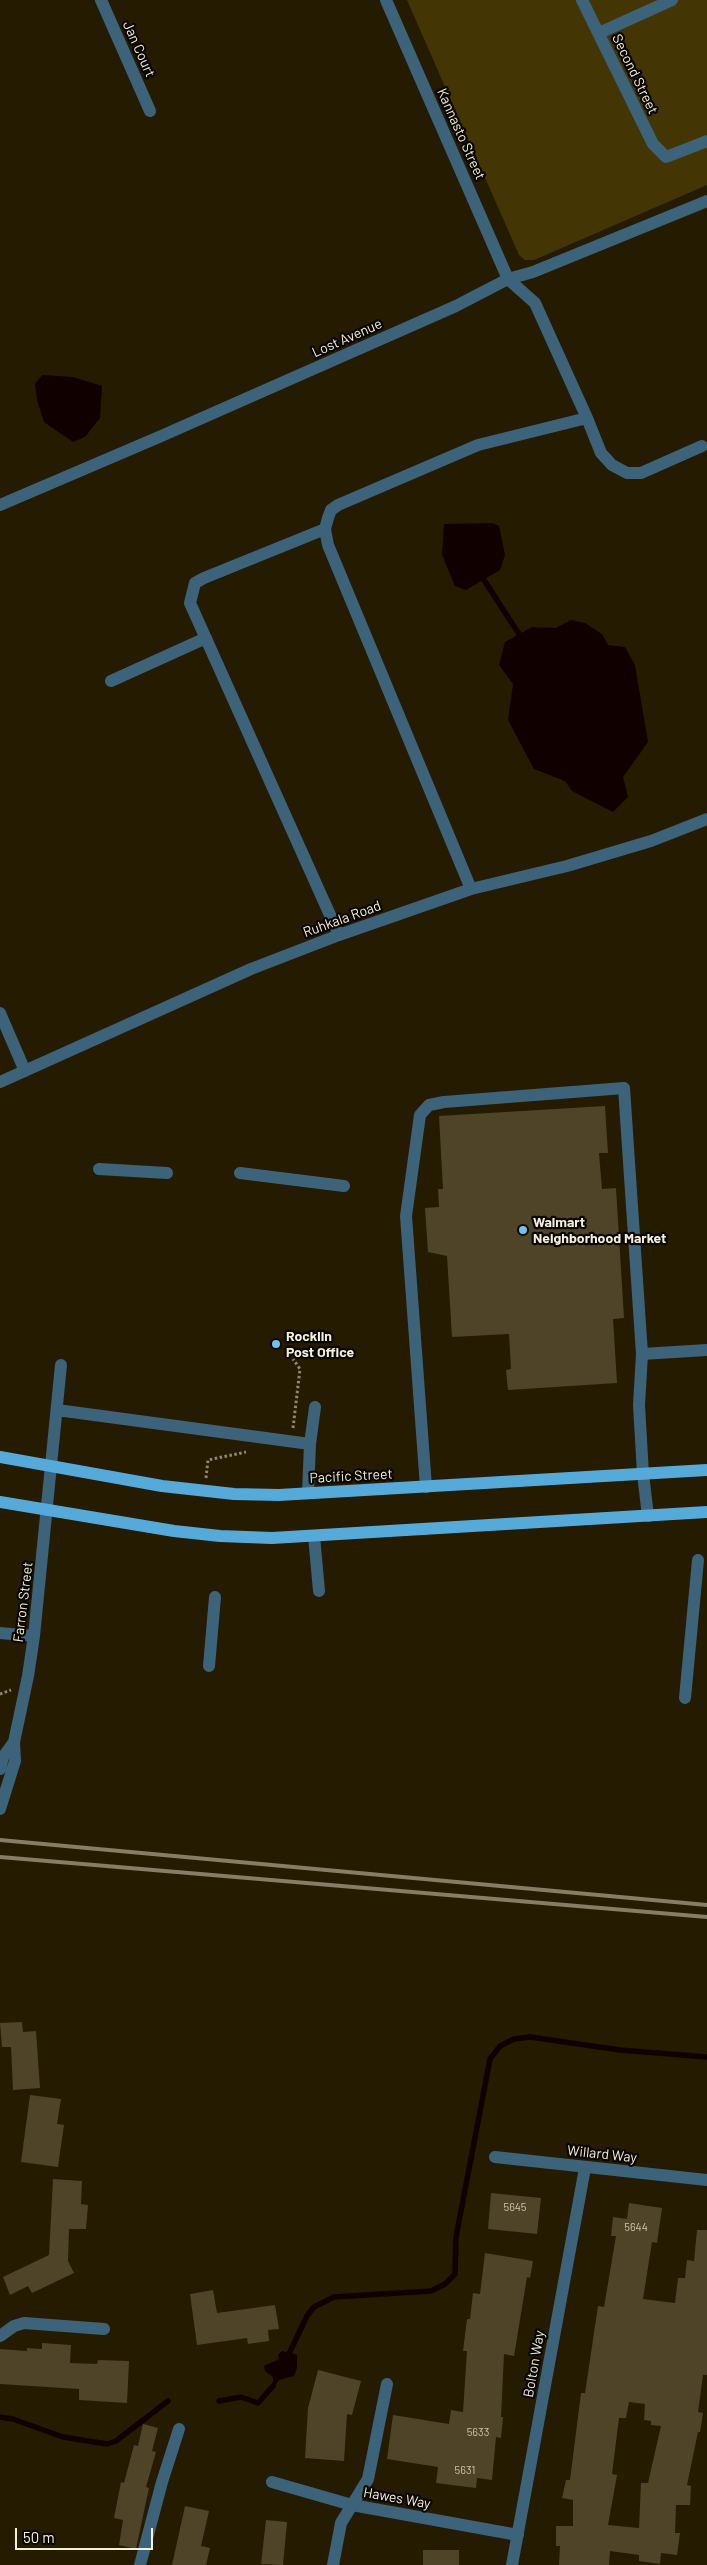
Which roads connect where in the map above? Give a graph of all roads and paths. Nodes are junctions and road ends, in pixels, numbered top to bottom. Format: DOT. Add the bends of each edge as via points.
graph roads {
  1 [pos="101,0"];
  2 [pos="386,0"];
  3 [pos="582,0"];
  4 [pos="672,0"];
  5 [pos="599,33"];
  6 [pos="150,111"];
  7 [pos="707,142"];
  8 [pos="707,202"];
  9 [pos="508,279"];
  10 [pos="587,418"];
  11 [pos="702,446"];
  12 [pos="0,505"];
  13 [pos="325,529"];
  14 [pos="206,638"];
  15 [pos="111,680"];
  16 [pos="707,818"];
  17 [pos="471,889"];
  18 [pos="339,935"];
  19 [pos="0,1014"];
  20 [pos="25,1071"];
  21 [pos="0,1082"];
  22 [pos="99,1169"];
  23 [pos="167,1173"];
  24 [pos="240,1173"];
  25 [pos="344,1186"];
  26 [pos="707,1350"];
  27 [pos="642,1354"];
  28 [pos="61,1366"];
  29 [pos="316,1407"];
  30 [pos="57,1410"];
  31 [pos="310,1444"];
  32 [pos="0,1457"];
  33 [pos="52,1465"];
  34 [pos="707,1470"];
  35 [pos="642,1474"];
  36 [pos="426,1487"];
  37 [pos="308,1493"];
  38 [pos="0,1502"];
  39 [pos="47,1511"];
  40 [pos="707,1512"];
  41 [pos="648,1516"];
  42 [pos="314,1536"];
  43 [pos="698,1560"];
  44 [pos="320,1591"];
  45 [pos="215,1597"];
  46 [pos="0,1633"];
  47 [pos="34,1636"];
  48 [pos="209,1666"];
  49 [pos="685,1698"];
  50 [pos="14,1742"];
  51 [pos="0,1769"];
  52 [pos="0,1809"];
  53 [pos="495,2158"];
  54 [pos="585,2168"];
  55 [pos="707,2180"];
  56 [pos="104,2329"];
  57 [pos="0,2336"];
  58 [pos="388,2384"];
  59 [pos="179,2429"];
  60 [pos="272,2482"];
  61 [pos="352,2505"];
  62 [pos="518,2535"];
  63 [pos="140,2565"];
  64 [pos="333,2565"];
  65 [pos="512,2565"];
  1 -- 6 [label="street, Jan Court"];
  2 -- 9 [label="street, Kannasto Street"];
  3 -- 5 [label="street, Second Street"];
  4 -- 5 [label="street"];
  5 -- 7 [label="street, Second Street" via="652,144 666,157"];
  8 -- 9 [label="street, Lost Avenue"];
  9 -- 10 [label="street" via="536,304"];
  9 -- 12 [label="street, Lost Avenue" via="447,310"];
  10 -- 11 [label="street" via="600,453 612,466 626,473 641,473"];
  10 -- 13 [label="street" via="503,437 338,504 331,510"];
  13 -- 14 [label="street" via="195,583 190,603"];
  13 -- 17 [label="street" via="328,544"];
  14 -- 15 [label="street"];
  14 -- 18 [label="street"];
  16 -- 17 [label="street, Ruhkala Road" via="651,842"];
  17 -- 18 [label="street, Ruhkala Road"];
  18 -- 20 [label="street, Ruhkala Road" via="251,970"];
  19 -- 20 [label="street"];
  20 -- 21 [label="street, Ruhkala Road"];
  22 -- 23 [label="street"];
  24 -- 25 [label="street"];
  26 -- 27 [label="street"];
  27 -- 35 [label="street"];
  27 -- 36 [label="street" via="624,1088 429,1105 420,1115 406,1216"];
  28 -- 30 [label="street, Farron Street"];
  29 -- 31 [label="street"];
  30 -- 31 [label="street"];
  30 -- 33 [label="street, Farron Street"];
  31 -- 37 [label="street"];
  32 -- 33 [label="main road, Pacific Street"];
  33 -- 37 [label="main road, Pacific Street" via="211,1492"];
  33 -- 39 [label="street, Farron Street"];
  34 -- 35 [label="main road, Pacific Street"];
  35 -- 36 [label="main road, Pacific Street"];
  35 -- 41 [label="street"];
  36 -- 37 [label="main road, Pacific Street"];
  38 -- 39 [label="main road"];
  39 -- 42 [label="main road" via="220,1536"];
  39 -- 47 [label="street, Farron Street"];
  40 -- 41 [label="main road"];
  41 -- 42 [label="main road"];
  42 -- 44 [label="street"];
  43 -- 49 [label="street"];
  45 -- 48 [label="street"];
  46 -- 47 [label="street"];
  47 -- 50 [label="street, Farron Street"];
  50 -- 51 [label="street, Farron Street"];
  50 -- 52 [label="street, Farron Street" via="14,1761"];
  53 -- 54 [label="street, Willard Way"];
  54 -- 55 [label="street, Willard Way"];
  54 -- 62 [label="street, Bolton Way"];
  56 -- 57 [label="street" via="24,2323"];
  58 -- 61 [label="street" via="368,2479"];
  59 -- 63 [label="street"];
  60 -- 61 [label="street, Hawes Way"];
  61 -- 62 [label="street, Hawes Way"];
  61 -- 64 [label="street" via="341,2523"];
  62 -- 65 [label="street, Bolton Way"];
}
